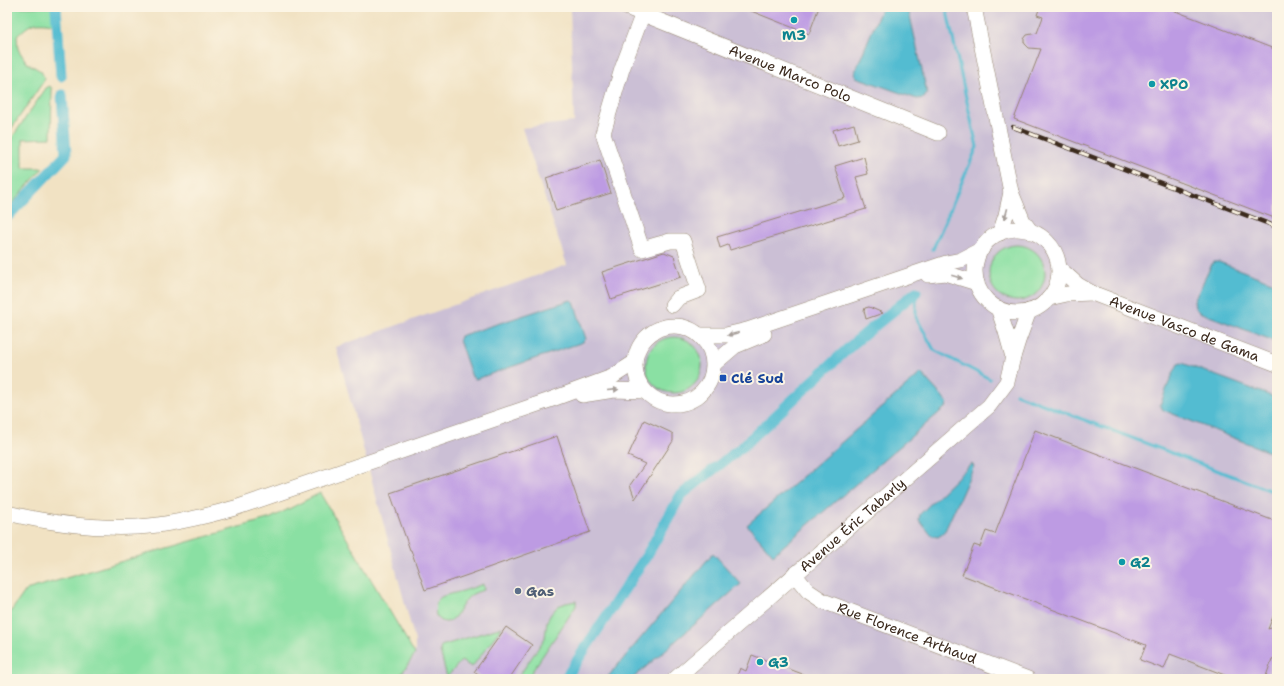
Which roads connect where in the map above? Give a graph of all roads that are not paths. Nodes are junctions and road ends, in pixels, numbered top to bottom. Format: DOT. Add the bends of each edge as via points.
graph roads {
  1 [pos="626,7"];
  2 [pos="974,7"];
  3 [pos="643,13"];
  4 [pos="938,133"];
  5 [pos="1011,192"];
  6 [pos="1031,232"];
  7 [pos="1000,233"];
  8 [pos="982,249"];
  9 [pos="1059,268"];
  10 [pos="977,283"];
  11 [pos="1092,293"];
  12 [pos="1049,298"];
  13 [pos="672,305"];
  14 [pos="998,308"];
  15 [pos="1029,311"];
  16 [pos="680,326"];
  17 [pos="660,328"];
  18 [pos="700,335"];
  19 [pos="1013,357"];
  20 [pos="635,362"];
  21 [pos="714,364"];
  22 [pos="1277,364"];
  23 [pos="644,391"];
  24 [pos="547,401"];
  25 [pos="7,509"];
  26 [pos="7,513"];
  27 [pos="33,519"];
  28 [pos="794,574"];
  29 [pos="674,679"];
  30 [pos="1028,679"];
  1 -- 3 [label="street, Avenue Marco Polo"];
  2 -- 5 [label="street"];
  3 -- 4 [label="street, Avenue Marco Polo"];
  3 -- 13 [label="street" via="622,69 603,133 642,248 670,241 683,241 699,290 678,298"];
  5 -- 6 [label="street" via="1023,221"];
  5 -- 7 [label="street, one-way"];
  6 -- 7 [label="street" via="1010,230"];
  6 -- 9 [label="street" via="1042,237 1050,246"];
  7 -- 8 [label="street"];
  8 -- 10 [label="street" via="975,271"];
  8 -- 18 [label="street, one-way" via="960,260 747,330 726,335"];
  9 -- 11 [label="street" via="1078,285"];
  9 -- 12 [label="street" via="1055,289"];
  10 -- 14 [label="street" via="985,298"];
  21 -- 10 [label="street, one-way" via="735,346 894,290 929,274 945,273"];
  11 -- 12 [label="street"];
  11 -- 22 [label="street, Avenue Vasco de Gama"];
  12 -- 15 [label="street"];
  13 -- 16 [label="street"];
  13 -- 17 [label="street"];
  14 -- 15 [label="street" via="1008,312"];
  14 -- 19 [label="street, Avenue Éric Tabarly"];
  15 -- 19 [label="street, Avenue Éric Tabarly"];
  16 -- 17 [label="street"];
  16 -- 18 [label="street"];
  17 -- 20 [label="street" via="642,341"];
  18 -- 21 [label="street" via="708,343"];
  19 -- 28 [label="street, Avenue Éric Tabarly" via="1007,382 989,406"];
  20 -- 23 [label="street" via="637,377"];
  20 -- 24 [label="street" via="612,377"];
  21 -- 23 [label="street" via="711,380 693,400 674,404 663,402"];
  24 -- 23 [label="street, one-way" via="614,390"];
  24 -- 27 [label="street" via="201,518 137,527 67,525"];
  25 -- 27 [label="street"];
  26 -- 27 [label="street"];
  28 -- 29 [label="street, Avenue Éric Tabarly"];
  28 -- 30 [label="street, Rue Florence Arthaud" via="808,591 823,601"];
}
